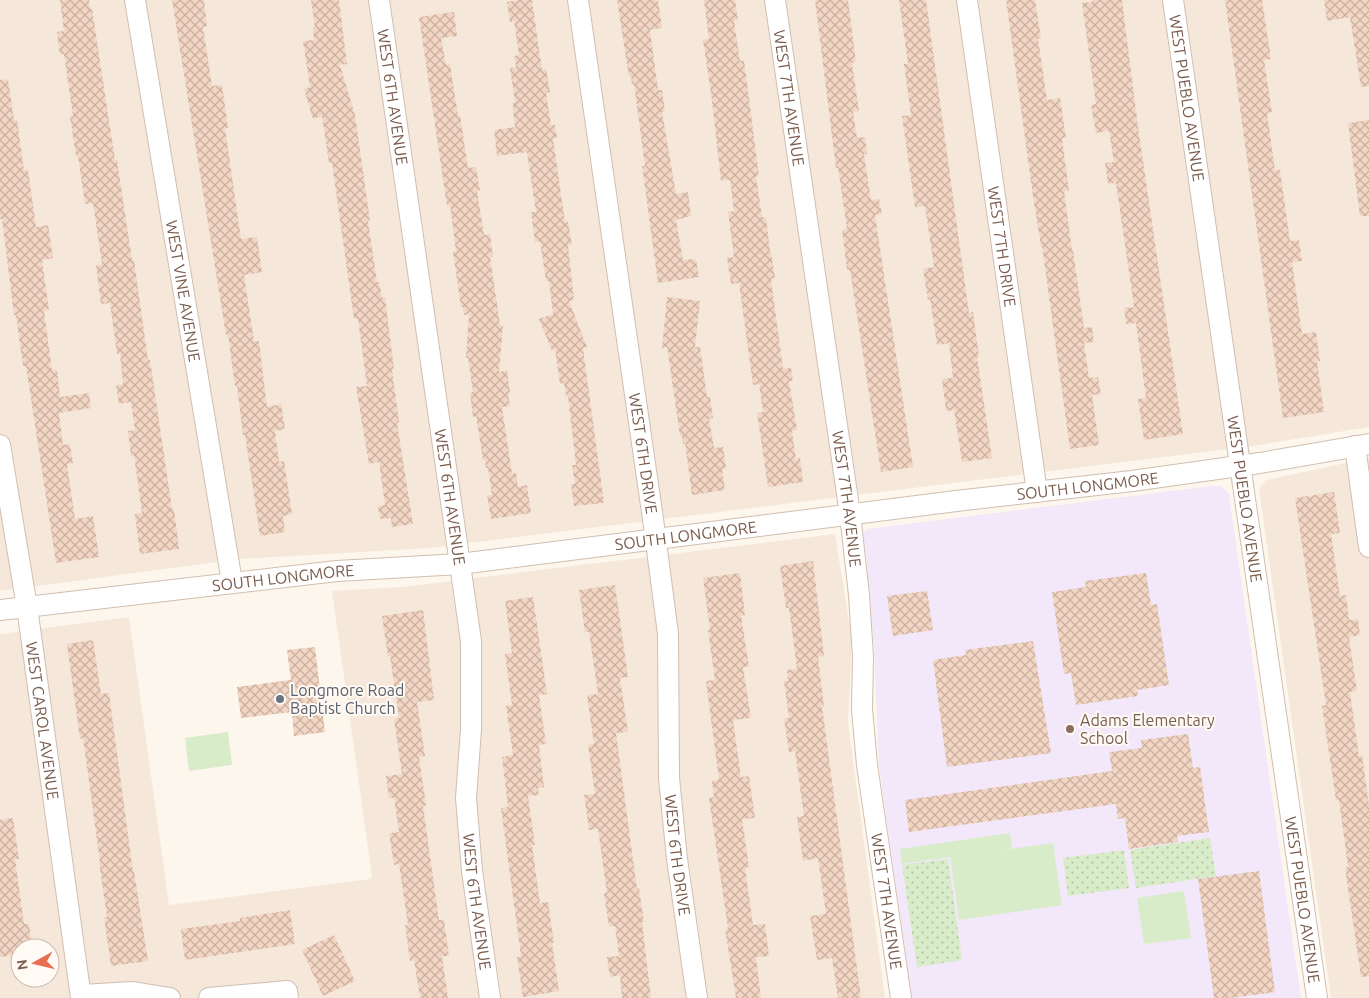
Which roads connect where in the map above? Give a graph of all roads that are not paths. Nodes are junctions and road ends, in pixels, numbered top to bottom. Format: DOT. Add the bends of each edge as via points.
graph roads {
  1 [pos="135,0"];
  2 [pos="378,0"];
  3 [pos="578,0"];
  4 [pos="775,0"];
  5 [pos="967,0"];
  6 [pos="1173,0"];
  7 [pos="0,445"];
  8 [pos="1362,445"];
  9 [pos="1240,466"];
  10 [pos="1037,492"];
  11 [pos="850,514"];
  12 [pos="656,538"];
  13 [pos="1369,546"];
  14 [pos="460,564"];
  15 [pos="232,582"];
  16 [pos="26,607"];
  17 [pos="0,610"];
  18 [pos="81,996"];
  19 [pos="170,998"];
  20 [pos="208,998"];
  21 [pos="288,998"];
  22 [pos="490,998"];
  23 [pos="696,998"];
  24 [pos="901,998"];
  25 [pos="1317,998"];
  1 -- 15 [label="street, WEST VINE AVENUE"];
  2 -- 14 [label="street, WEST 6TH AVENUE"];
  3 -- 12 [label="street, WEST 6TH DRIVE"];
  4 -- 11 [label="street, WEST 7TH AVENUE"];
  5 -- 10 [label="street, WEST 7TH DRIVE"];
  6 -- 9 [label="street, WEST PUEBLO AVENUE"];
  7 -- 16 [label="street, WEST CAROL AVENUE"];
  8 -- 9 [label="street, SOUTH LONGMORE"];
  8 -- 13 [label="street"];
  9 -- 10 [label="street, SOUTH LONGMORE"];
  9 -- 25 [label="street, WEST PUEBLO AVENUE"];
  10 -- 11 [label="street, SOUTH LONGMORE"];
  11 -- 12 [label="street, SOUTH LONGMORE"];
  11 -- 24 [label="street, WEST 7TH AVENUE" via="859,594 866,756"];
  12 -- 14 [label="street, SOUTH LONGMORE"];
  12 -- 23 [label="street, WEST 6TH DRIVE" via="668,634 670,787 676,859"];
  14 -- 15 [label="street, SOUTH LONGMORE" via="337,571"];
  14 -- 22 [label="street, WEST 6TH AVENUE" via="471,641 471,729 466,798 472,871"];
  15 -- 16 [label="street, SOUTH LONGMORE"];
  16 -- 17 [label="street, SOUTH LONGMORE"];
  16 -- 18 [label="street, WEST CAROL AVENUE"];
  18 -- 19 [label="street" via="133,992"];
  20 -- 21 [label="street" via="287,991"];
}
